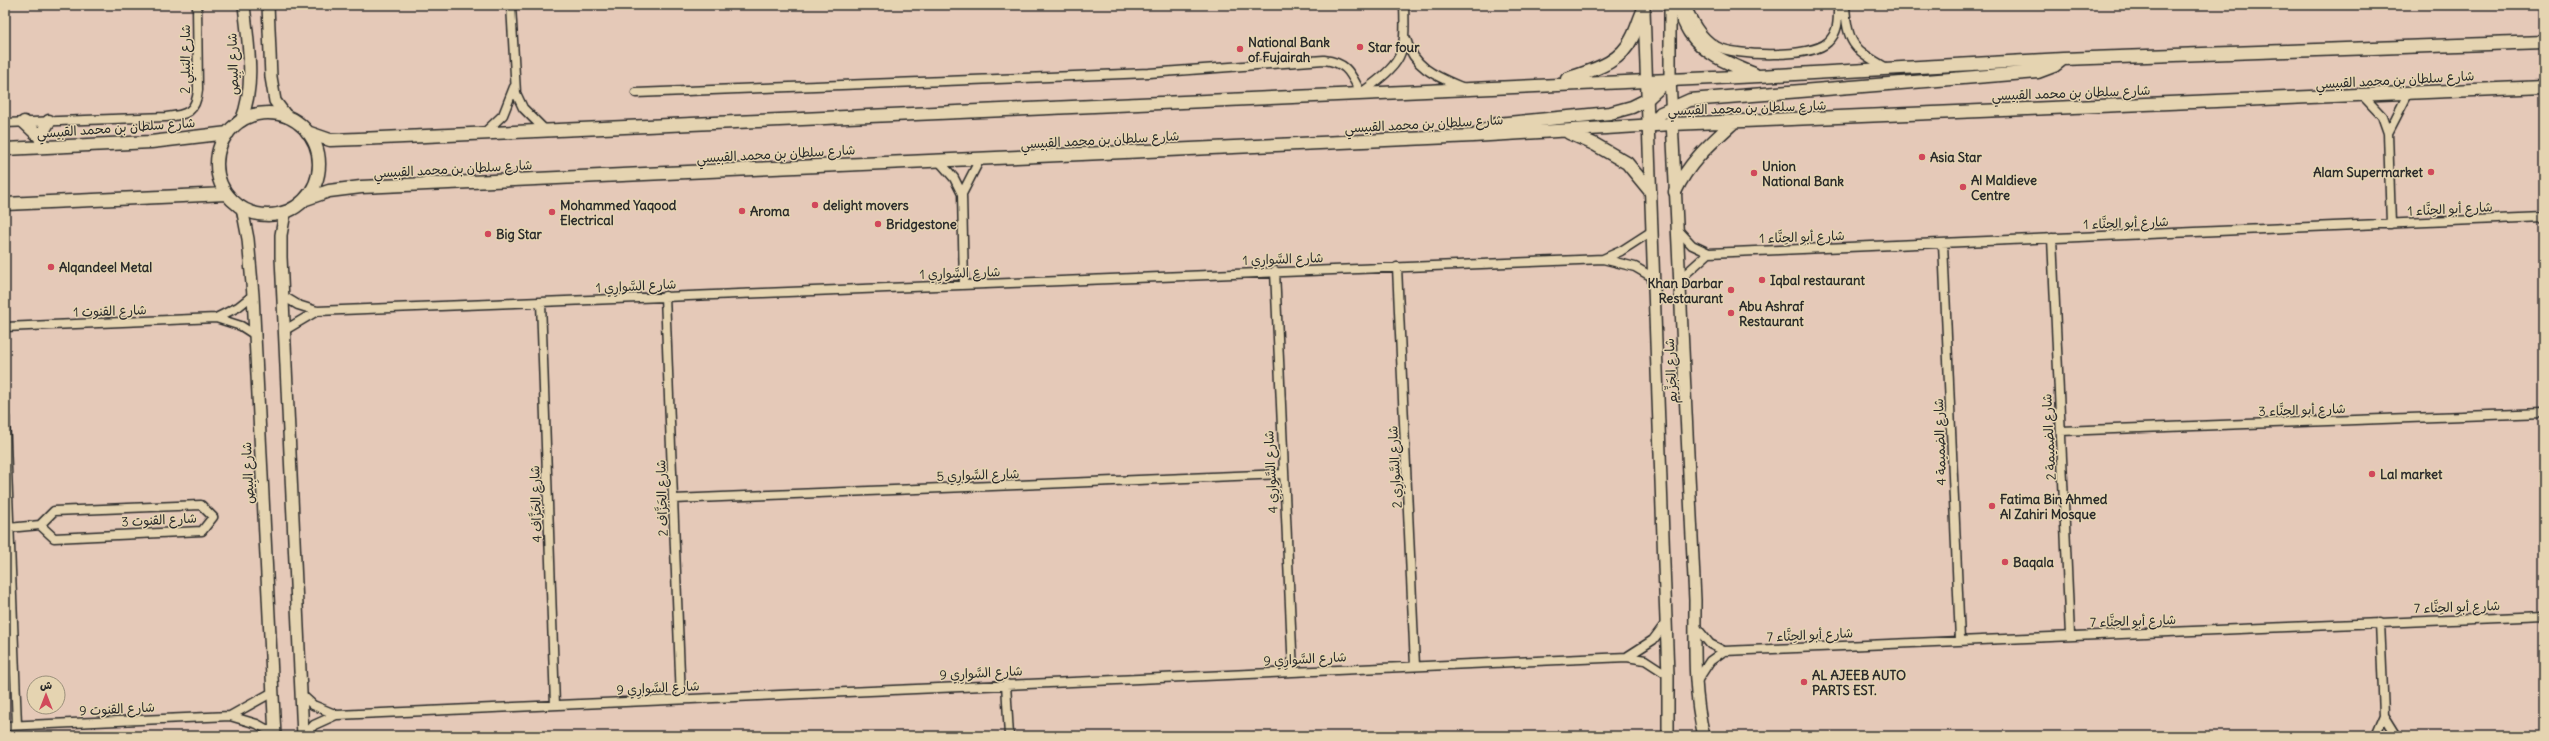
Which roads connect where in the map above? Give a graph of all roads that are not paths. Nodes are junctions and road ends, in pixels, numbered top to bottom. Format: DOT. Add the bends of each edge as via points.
graph roads {
  1 [pos="197,5"];
  2 [pos="244,5"];
  3 [pos="268,5"];
  4 [pos="511,5"];
  5 [pos="1404,5"];
  6 [pos="1670,5"];
  7 [pos="1676,5"];
  8 [pos="1686,5"];
  9 [pos="1838,5"];
  10 [pos="1845,5"];
  11 [pos="1644,7"];
  12 [pos="1406,39"];
  13 [pos="2544,42"];
  14 [pos="2063,59"];
  15 [pos="1885,67"];
  16 [pos="1759,76"];
  17 [pos="1670,78"];
  18 [pos="1645,79"];
  19 [pos="1554,84"];
  20 [pos="515,86"];
  21 [pos="2544,87"];
  22 [pos="1464,88"];
  23 [pos="636,93"];
  24 [pos="1361,93"];
  25 [pos="2408,94"];
  26 [pos="2363,96"];
  27 [pos="1646,100"];
  28 [pos="1671,107"];
  29 [pos="287,117"];
  30 [pos="48,121"];
  31 [pos="241,121"];
  32 [pos="24,122"];
  33 [pos="1734,122"];
  34 [pos="5,123"];
  35 [pos="1672,124"];
  36 [pos="1648,127"];
  37 [pos="545,130"];
  38 [pos="1566,131"];
  39 [pos="307,132"];
  40 [pos="228,133"];
  41 [pos="483,134"];
  42 [pos="2388,134"];
  43 [pos="1473,136"];
  44 [pos="42,142"];
  45 [pos="5,149"];
  46 [pos="980,159"];
  47 [pos="939,161"];
  48 [pos="1650,191"];
  49 [pos="1675,192"];
  50 [pos="226,194"];
  51 [pos="962,194"];
  52 [pos="306,199"];
  53 [pos="5,204"];
  54 [pos="242,208"];
  55 [pos="285,213"];
  56 [pos="2544,217"];
  57 [pos="2391,224"];
  58 [pos="1652,231"];
  59 [pos="1679,231"];
  60 [pos="2052,238"];
  61 [pos="1943,243"];
  62 [pos="1709,253"];
  63 [pos="1603,259"];
  64 [pos="1397,267"];
  65 [pos="1275,271"];
  66 [pos="1654,278"];
  67 [pos="1680,279"];
  68 [pos="964,284"];
  69 [pos="253,295"];
  70 [pos="283,296"];
  71 [pos="665,296"];
  72 [pos="541,302"];
  73 [pos="317,311"];
  74 [pos="216,318"];
  75 [pos="5,327"];
  76 [pos="285,330"];
  77 [pos="255,335"];
  78 [pos="2544,413"];
  79 [pos="5,417"];
  80 [pos="2061,431"];
  81 [pos="1283,474"];
  82 [pos="674,499"];
  83 [pos="40,525"];
  84 [pos="8,528"];
  85 [pos="2544,616"];
  86 [pos="2380,622"];
  87 [pos="1665,624"];
  88 [pos="1695,626"];
  89 [pos="2070,635"];
  90 [pos="1960,640"];
  91 [pos="1724,651"];
  92 [pos="1627,656"];
  93 [pos="1415,666"];
  94 [pos="1293,672"];
  95 [pos="1668,675"];
  96 [pos="1696,682"];
  97 [pos="1006,684"];
  98 [pos="273,692"];
  99 [pos="301,694"];
  100 [pos="681,699"];
  101 [pos="555,705"];
  102 [pos="336,715"];
  103 [pos="2384,715"];
  104 [pos="230,716"];
  105 [pos="17,725"];
  106 [pos="5,726"];
  107 [pos="275,735"];
  108 [pos="303,736"];
  109 [pos="1009,736"];
  110 [pos="1668,736"];
  111 [pos="1704,736"];
  112 [pos="2375,736"];
  113 [pos="2397,736"];
  1 -- 30 [label="street, شارع البَيلِي 2" via="198,90 197,103 191,110 181,116"];
  2 -- 31 [label="street, شارع البِيص" via="249,75 248,104"];
  3 -- 29 [label="street" via="271,77 275,101"];
  4 -- 20 [label="street"];
  5 -- 12 [label="street"];
  6 -- 17 [label="street, شارع الجَزِّيم"];
  7 -- 16 [label="main road" via="1689,32 1701,46 1726,62"];
  8 -- 9 [label="street" via="1694,24 1710,41 1723,49 1746,54 1807,51 1823,46 1832,38 1837,28"];
  10 -- 15 [label="street" via="1847,33 1853,45"];
  11 -- 18 [label="street, شارع الجَزِّيم"];
  11 -- 19 [label="main road" via="1633,37 1622,54 1597,68"];
  12 -- 22 [label="street" via="1412,56 1425,69"];
  12 -- 24 [label="street" via="1396,64"];
  13 -- 14 [label="main road"];
  14 -- 15 [label="main road"];
  14 -- 28 [label="main road" via="2054,66 2038,72 1723,96 1690,100"];
  15 -- 16 [label="main road"];
  16 -- 17 [label="main road"];
  17 -- 18 [label="main road"];
  17 -- 27 [label="main road"];
  17 -- 28 [label="street, شارع الجَزِّيم"];
  18 -- 19 [label="main road"];
  18 -- 27 [label="street, شارع الجَزِّيم"];
  19 -- 22 [label="main road"];
  20 -- 37 [label="street" via="523,108"];
  20 -- 41 [label="street" via="503,115"];
  21 -- 25 [label="main road, شارع سلطان بن محمد القبيسي"];
  22 -- 24 [label="main road"];
  23 -- 24 [label="street" via="1149,73 1324,60 1337,62 1348,70"];
  24 -- 37 [label="main road"];
  25 -- 26 [label="main road, شارع سلطان بن محمد القبيسي"];
  25 -- 42 [label="street"];
  26 -- 33 [label="main road, شارع سلطان بن محمد القبيسي"];
  26 -- 42 [label="street" via="2382,116"];
  27 -- 36 [label="street, شارع الجَزِّيم"];
  27 -- 43 [label="main road" via="1610,114 1497,124"];
  28 -- 35 [label="street, شارع الجَزِّيم"];
  28 -- 36 [label="main road"];
  29 -- 31 [label="main road" via="268,114"];
  29 -- 39 [label="main road"];
  30 -- 32 [label="street"];
  30 -- 44 [label="main road"];
  31 -- 40 [label="main road"];
  32 -- 34 [label="street"];
  32 -- 44 [label="main road"];
  33 -- 35 [label="main road, شارع سلطان بن محمد القبيسي"];
  33 -- 49 [label="main road" via="1700,153"];
  35 -- 36 [label="main road, شارع سلطان بن محمد القبيسي"];
  35 -- 49 [label="street, شارع الجَزِّيم"];
  36 -- 38 [label="main road, شارع سلطان بن محمد القبيسي"];
  36 -- 48 [label="street, شارع الجَزِّيم"];
  37 -- 41 [label="main road"];
  38 -- 43 [label="main road, شارع سلطان بن محمد القبيسي"];
  38 -- 48 [label="main road" via="1627,163"];
  39 -- 41 [label="main road" via="330,140"];
  39 -- 52 [label="main road" via="317,151 319,173"];
  40 -- 44 [label="main road, شارع سلطان بن محمد القبيسي" via="151,142"];
  40 -- 50 [label="main road" via="221,144 217,164 220,183"];
  42 -- 57 [label="street"];
  43 -- 46 [label="main road, شارع سلطان بن محمد القبيسي"];
  44 -- 45 [label="main road, شارع سلطان بن محمد القبيسي"];
  46 -- 47 [label="main road, شارع سلطان بن محمد القبيسي"];
  46 -- 51 [label="street"];
  47 -- 51 [label="street" via="954,178"];
  47 -- 52 [label="main road, شارع سلطان بن محمد القبيسي" via="361,188 329,191"];
  48 -- 58 [label="street, شارع الجَزِّيم"];
  49 -- 59 [label="street, شارع الجَزِّيم"];
  50 -- 53 [label="main road"];
  50 -- 54 [label="main road"];
  51 -- 68 [label="street"];
  52 -- 55 [label="main road"];
  54 -- 55 [label="main road" via="263,215"];
  54 -- 69 [label="street, شارع البِيص" via="248,239"];
  55 -- 70 [label="street" via="281,235"];
  56 -- 57 [label="street, شارع أبو الحِنَّاء 1"];
  57 -- 60 [label="street, شارع أبو الحِنَّاء 1"];
  58 -- 63 [label="street, شارع السَّوارِي 1"];
  58 -- 66 [label="street, شارع الجَزِّيم"];
  59 -- 62 [label="street, شارع أبو الحِنَّاء 1" via="1692,245"];
  59 -- 67 [label="street, شارع الجَزِّيم"];
  60 -- 61 [label="street, شارع أبو الحِنَّاء 1"];
  60 -- 80 [label="street, شارع الضميمة 2"];
  61 -- 62 [label="street, شارع أبو الحِنَّاء 1"];
  61 -- 90 [label="street, شارع الضميمة 4"];
  62 -- 67 [label="street"];
  63 -- 64 [label="street, شارع السَّوارِي 1"];
  63 -- 66 [label="street, شارع السَّوارِي 1" via="1635,267"];
  64 -- 65 [label="street, شارع السَّوارِي 1"];
  64 -- 93 [label="street, شارع السَّوارِي 2"];
  65 -- 68 [label="street, شارع السَّوارِي 1"];
  65 -- 81 [label="street, شارع السَّوارِي 4"];
  66 -- 87 [label="street, شارع الجَزِّيم"];
  67 -- 88 [label="street, شارع الجَزِّيم"];
  68 -- 71 [label="street, شارع السَّوارِي 1"];
  69 -- 74 [label="street, شارع القنوت 1" via="238,307"];
  69 -- 77 [label="street, شارع البِيص"];
  70 -- 73 [label="street, شارع السَّوارِي 1" via="298,305"];
  70 -- 76 [label="street"];
  71 -- 72 [label="street, شارع السَّوارِي 1"];
  71 -- 82 [label="street, شارع الجَزَّاف 2"];
  72 -- 73 [label="street, شارع السَّوارِي 1"];
  72 -- 101 [label="street, شارع الجَزَّاف 4"];
  73 -- 76 [label="street, شارع السَّوارِي 1"];
  74 -- 75 [label="street, شارع القنوت 1"];
  74 -- 77 [label="street, شارع القنوت 1" via="240,326"];
  76 -- 99 [label="street"];
  77 -- 98 [label="street, شارع البِيص"];
  78 -- 80 [label="street, شارع أبو الحِنَّاء 3"];
  79 -- 84 [label="street"];
  80 -- 89 [label="street, شارع الضميمة 2"];
  81 -- 82 [label="street, شارع السَّوارِي 5"];
  81 -- 94 [label="street, شارع السَّوارِي 4"];
  82 -- 100 [label="street, شارع الجَزَّاف 2"];
  83 -- 83 [label="street, شارع القنوت 3" via="54,510 201,505 213,517 202,531 54,538"];
  83 -- 84 [label="street"];
  84 -- 105 [label="street"];
  85 -- 86 [label="street, شارع أبو الحِنَّاء 7"];
  86 -- 89 [label="street, شارع أبو الحِنَّاء 7"];
  86 -- 103 [label="street"];
  87 -- 92 [label="street, شارع السَّوارِي 9" via="1645,647"];
  87 -- 95 [label="street, شارع الجَزِّيم"];
  88 -- 91 [label="street" via="1704,639"];
  88 -- 96 [label="street, شارع الجَزِّيم"];
  89 -- 90 [label="street, شارع أبو الحِنَّاء 7"];
  90 -- 91 [label="street, شارع أبو الحِنَّاء 7"];
  91 -- 96 [label="street" via="1707,664"];
  92 -- 93 [label="street, شارع السَّوارِي 9"];
  92 -- 95 [label="street, شارع السَّوارِي 9" via="1650,662"];
  93 -- 94 [label="street, شارع السَّوارِي 9"];
  94 -- 97 [label="street, شارع السَّوارِي 9"];
  95 -- 110 [label="street, شارع الجَزِّيم"];
  96 -- 111 [label="street, شارع الجَزِّيم"];
  97 -- 100 [label="street, شارع السَّوارِي 9"];
  97 -- 109 [label="street"];
  98 -- 104 [label="street, شارع القنوت 9"];
  98 -- 107 [label="street, شارع البِيص"];
  99 -- 102 [label="street, شارع السَّوارِي 9" via="313,705"];
  99 -- 108 [label="street"];
  100 -- 101 [label="street, شارع السَّوارِي 9"];
  101 -- 102 [label="street, شارع السَّوارِي 9"];
  102 -- 108 [label="street, شارع السَّوارِي 9" via="318,723"];
  103 -- 112 [label="street"];
  103 -- 113 [label="street"];
  104 -- 105 [label="street, شارع القنوت 9"];
  104 -- 107 [label="street, شارع القنوت 9" via="257,724"];
  105 -- 106 [label="street, شارع القنوت 9"];
}
